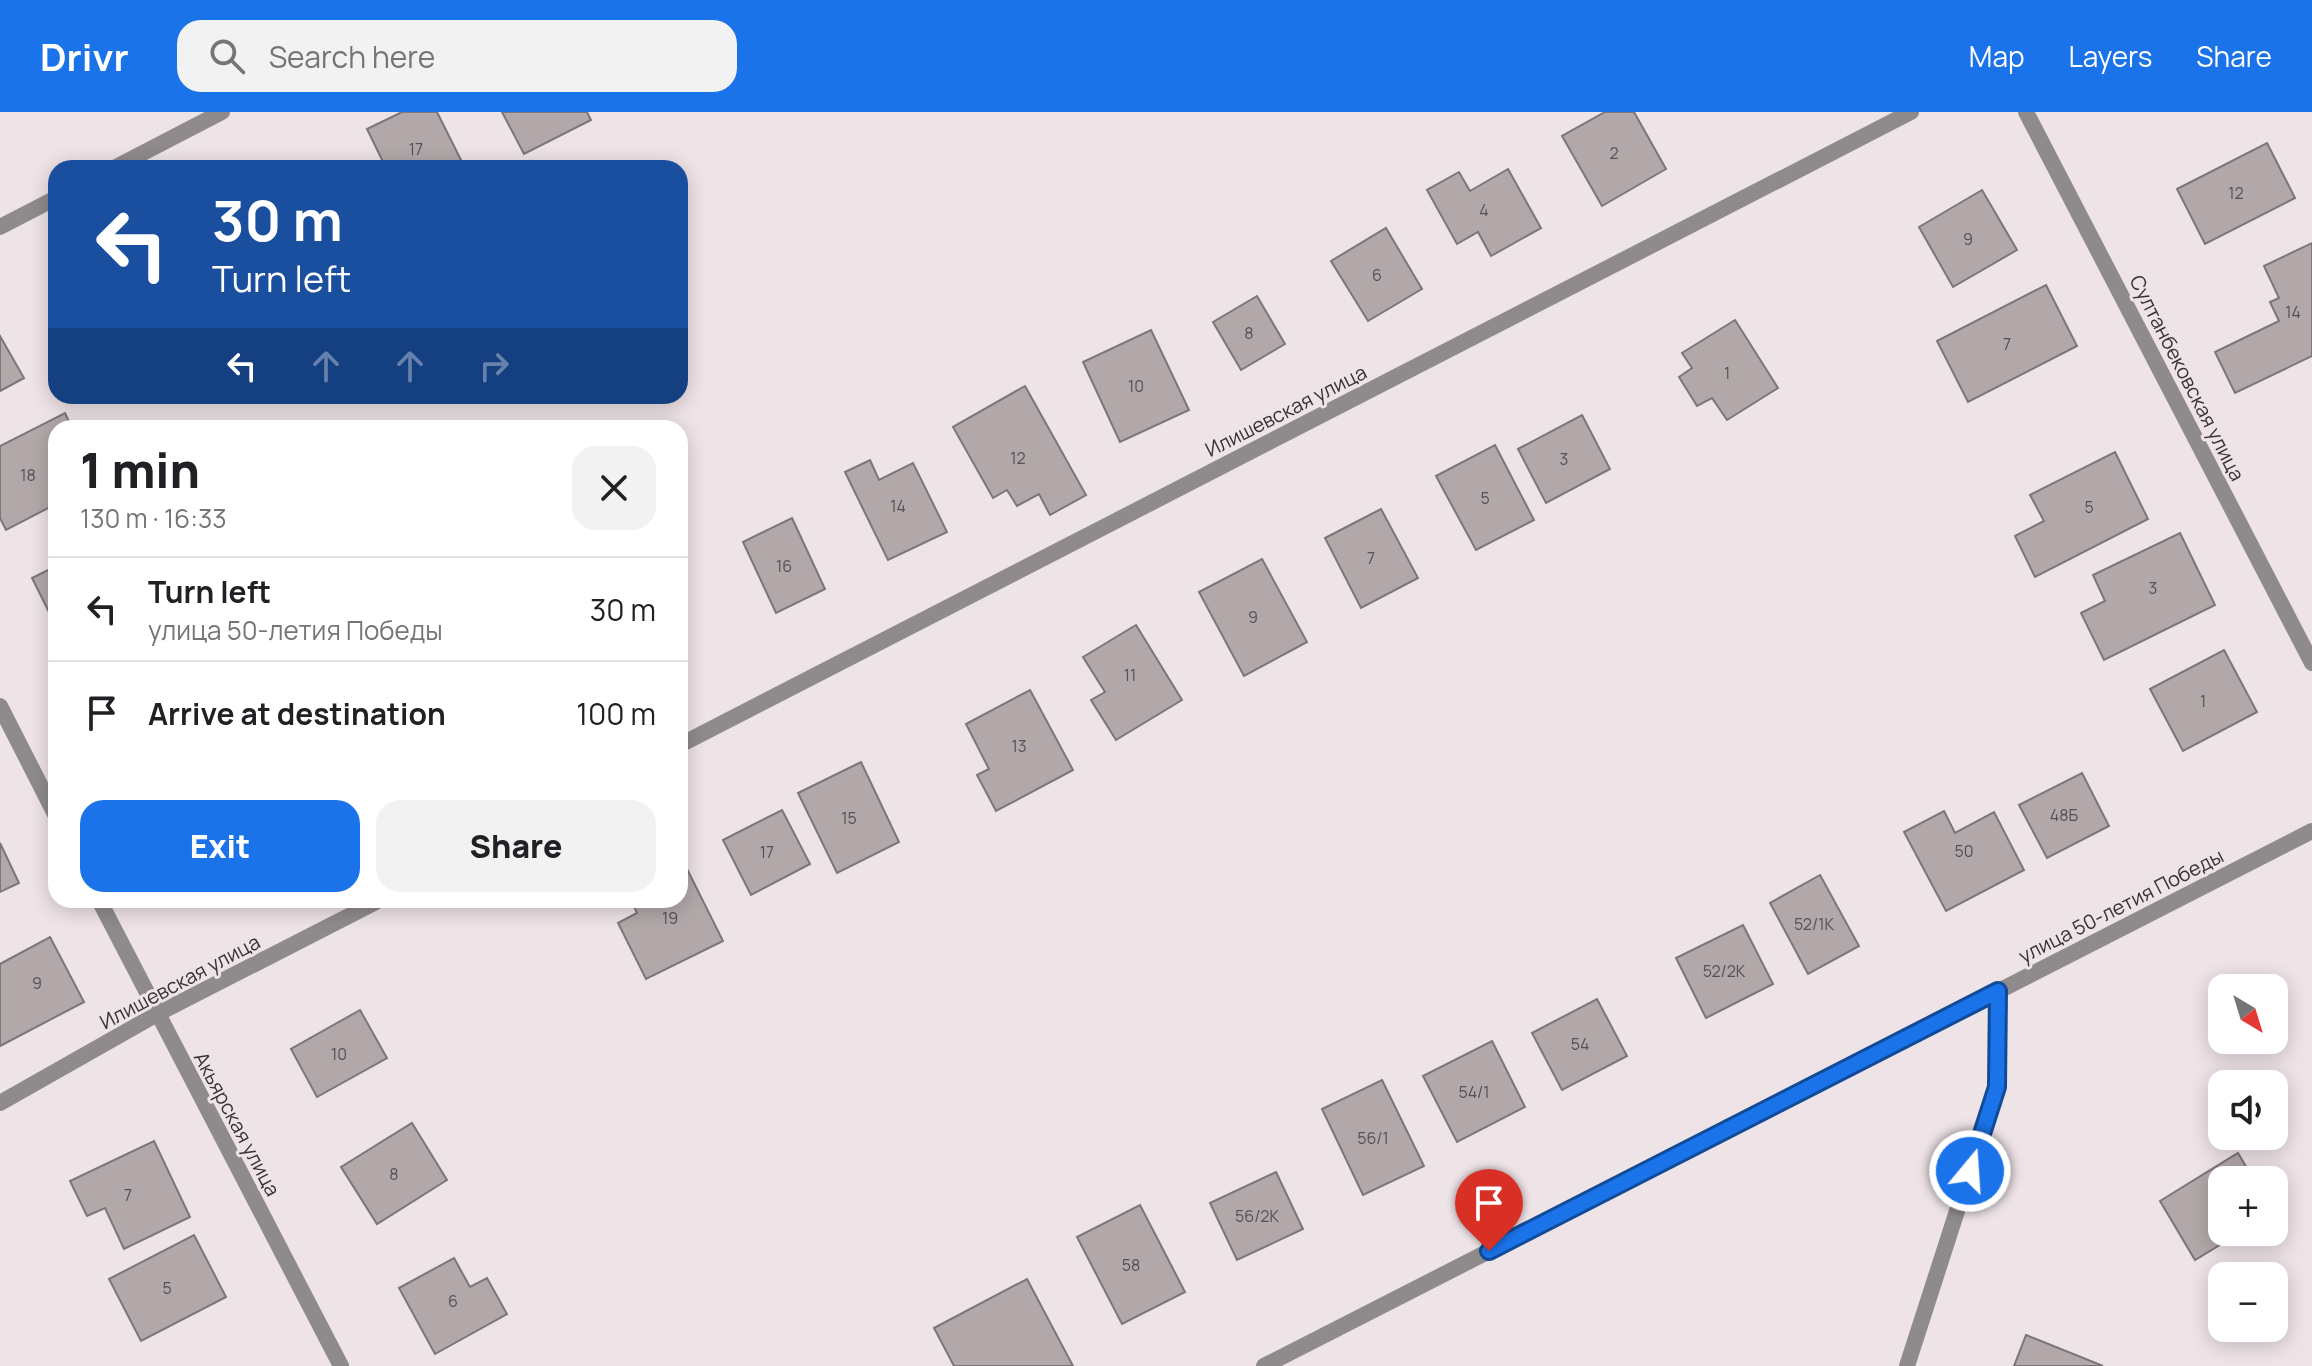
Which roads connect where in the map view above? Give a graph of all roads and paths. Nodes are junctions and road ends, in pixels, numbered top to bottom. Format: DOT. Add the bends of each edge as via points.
graph roads {
  1 [pos="222,112"];
  2 [pos="1911,112"];
  3 [pos="2026,112"];
  4 [pos="129,160"];
  5 [pos="48,202"];
  6 [pos="0,227"];
  7 [pos="2312,663"];
  8 [pos="0,706"];
  9 [pos="688,741"];
  10 [pos="48,800"];
  11 [pos="2312,831"];
  12 [pos="103,908"];
  13 [pos="364,908"];
  14 [pos="1998,991"];
  15 [pos="157,1014"];
  16 [pos="0,1103"];
  17 [pos="341,1366"];
  18 [pos="1264,1366"];
  19 [pos="1907,1366"];
  1 -- 4 [label="street"];
  2 -- 9 [label="street, Илишевская улица"];
  3 -- 7 [label="street, Султанбековская улица"];
  5 -- 6 [label="street"];
  8 -- 10 [label="street"];
  11 -- 14 [label="street, улица 50-летия Победы"];
  12 -- 15 [label="street, Акьярская улица"];
  13 -- 15 [label="street, Илишевская улица"];
  14 -- 18 [label="street, улица 50-летия Победы"];
  14 -- 19 [label="street" via="1997,1087"];
  15 -- 16 [label="street, Илишевская улица"];
  15 -- 17 [label="street, Акьярская улица"];
}
